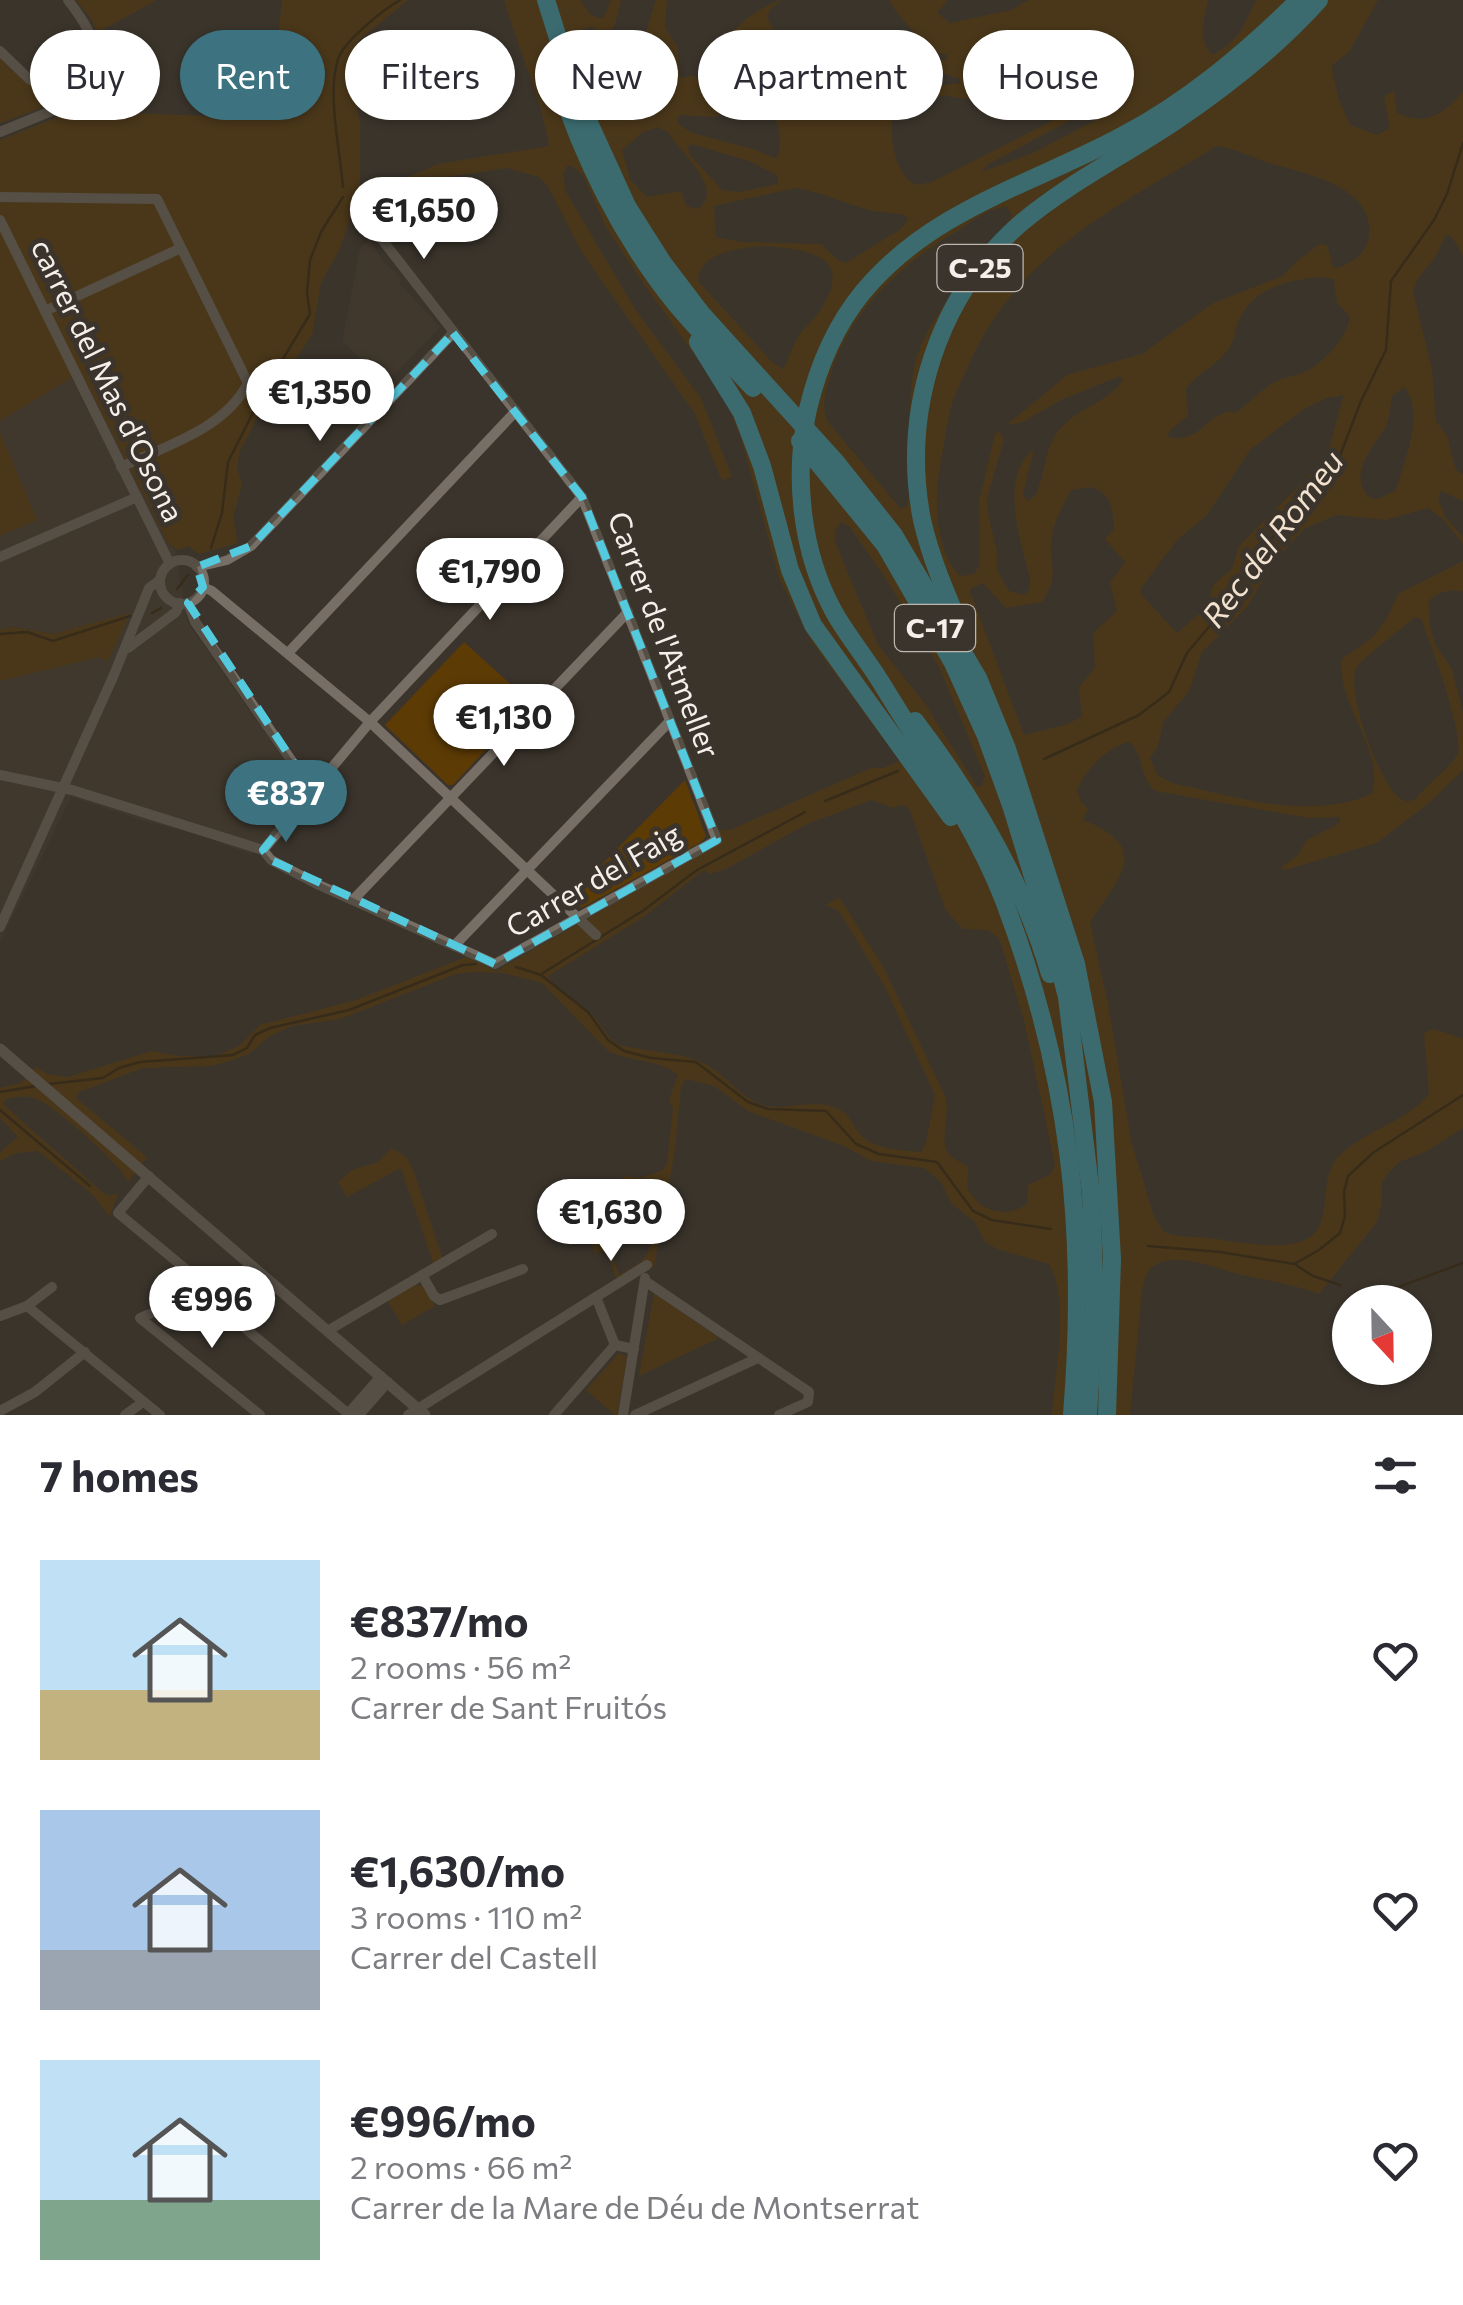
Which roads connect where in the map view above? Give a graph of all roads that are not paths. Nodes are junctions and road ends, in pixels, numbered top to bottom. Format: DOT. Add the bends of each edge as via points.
graph roads {
  1 [pos="68,0"];
  2 [pos="537,0"];
  3 [pos="546,0"];
  4 [pos="1299,0"];
  5 [pos="1320,0"];
  6 [pos="87,30"];
  7 [pos="0,50"];
  8 [pos="30,80"];
  9 [pos="30,120"];
  10 [pos="0,132"];
  11 [pos="0,197"];
  12 [pos="366,218"];
  13 [pos="0,220"];
  14 [pos="181,248"];
  15 [pos="675,303"];
  16 [pos="45,310"];
  17 [pos="453,333"];
  18 [pos="516,412"];
  19 [pos="120,467"];
  20 [pos="582,497"];
  21 [pos="136,498"];
  22 [pos="0,557"];
  23 [pos="170,564"];
  24 [pos="198,567"];
  25 [pos="160,580"];
  26 [pos="203,588"];
  27 [pos="184,603"];
  28 [pos="628,612"];
  29 [pos="124,653"];
  30 [pos="288,653"];
  31 [pos="978,678"];
  32 [pos="884,688"];
  33 [pos="670,721"];
  34 [pos="370,722"];
  35 [pos="0,775"];
  36 [pos="62,790"];
  37 [pos="312,790"];
  38 [pos="450,797"];
  39 [pos="716,840"];
  40 [pos="263,850"];
  41 [pos="528,870"];
  42 [pos="353,900"];
  43 [pos="580,918"];
  44 [pos="0,928"];
  45 [pos="596,935"];
  46 [pos="1018,945"];
  47 [pos="454,946"];
  48 [pos="1068,1022"];
  49 [pos="0,1049"];
  50 [pos="149,1176"];
  51 [pos="492,1234"];
  52 [pos="523,1269"];
  53 [pos="422,1275"];
  54 [pos="645,1281"];
  55 [pos="52,1287"];
  56 [pos="204,1291"];
  57 [pos="596,1297"];
  58 [pos="27,1306"];
  59 [pos="0,1316"];
  60 [pos="329,1330"];
  61 [pos="615,1345"];
  62 [pos="634,1349"];
  63 [pos="85,1352"];
  64 [pos="758,1358"];
  65 [pos="384,1379"];
  66 [pos="144,1402"];
  67 [pos="0,1411"];
  68 [pos="417,1413"];
  69 [pos="125,1415"];
  70 [pos="160,1415"];
  71 [pos="260,1415"];
  72 [pos="348,1415"];
  73 [pos="360,1415"];
  74 [pos="554,1415"];
  75 [pos="623,1415"];
  76 [pos="635,1415"];
  77 [pos="779,1415"];
  78 [pos="1072,1415"];
  79 [pos="1088,1415"];
  80 [pos="1107,1415"];
  1 -- 6 [label="street"];
  2 -- 15 [label="highway, C-17" via="562,90 600,182"];
  3 -- 31 [label="highway, C-17" via="594,140 650,244 894,535"];
  4 -- 32 [label="highway, C-25" via="1170,108 916,240 860,296 834,336 804,428 804,514 832,607"];
  5 -- 31 [label="highway, C-25" via="1228,84 1021,224 986,260 946,323 923,387 918,494 931,553"];
  7 -- 8 [label="street"];
  9 -- 10 [label="street"];
  11 -- 14 [label="street" via="156,199"];
  12 -- 17 [label="street, Carrer de l'Atmeller"];
  13 -- 16 [label="street, carrer del Mas d'Osona"];
  14 -- 16 [label="street"];
  14 -- 19 [label="street" via="248,383 217,420"];
  15 -- 46 [label="highway" via="742,413 813,625 948,812"];
  15 -- 48 [label="highway, C-17" via="858,508 938,634 1012,808 1062,977"];
  16 -- 19 [label="street, carrer del Mas d'Osona"];
  17 -- 18 [label="street, Carrer de l'Atmeller"];
  17 -- 24 [label="street" via="251,546"];
  18 -- 20 [label="street, Carrer de l'Atmeller"];
  18 -- 30 [label="street"];
  19 -- 21 [label="street, carrer del Mas d'Osona"];
  20 -- 28 [label="street, Carrer de l'Atmeller"];
  20 -- 34 [label="street"];
  21 -- 22 [label="street"];
  21 -- 23 [label="street, carrer del Mas d'Osona"];
  23 -- 24 [label="street" via="184,560"];
  23 -- 25 [label="street"];
  24 -- 26 [label="street"];
  25 -- 27 [label="street" via="164,594"];
  25 -- 29 [label="street" via="150,588"];
  26 -- 27 [label="street"];
  26 -- 30 [label="street"];
  27 -- 29 [label="street"];
  27 -- 37 [label="street"];
  28 -- 33 [label="street, Carrer de l'Atmeller"];
  28 -- 38 [label="street"];
  29 -- 36 [label="street"];
  30 -- 34 [label="street"];
  31 -- 80 [label="highway, C-17" via="1046,862 1094,1050 1110,1196"];
  32 -- 46 [label="highway" via="967,823"];
  32 -- 48 [label="highway, C-25" via="939,752 998,848"];
  33 -- 39 [label="street, Carrer de l'Atmeller"];
  33 -- 41 [label="street"];
  34 -- 37 [label="street"];
  34 -- 38 [label="street"];
  35 -- 36 [label="street"];
  36 -- 40 [label="street"];
  36 -- 44 [label="street"];
  37 -- 40 [label="street"];
  38 -- 41 [label="street"];
  38 -- 42 [label="street"];
  39 -- 43 [label="street, Carrer del Faig"];
  40 -- 42 [label="street"];
  41 -- 43 [label="street"];
  41 -- 47 [label="street"];
  42 -- 47 [label="street"];
  43 -- 45 [label="street"];
  43 -- 47 [label="street, Carrer del Faig" via="496,964"];
  46 -- 78 [label="highway" via="1049,1042 1071,1161 1078,1291"];
  48 -- 79 [label="highway, C-17" via="1092,1194"];
  49 -- 50 [label="street"];
  50 -- 56 [label="street" via="118,1213"];
  50 -- 60 [label="street"];
  51 -- 53 [label="street"];
  52 -- 53 [label="street" via="440,1300"];
  53 -- 60 [label="street"];
  54 -- 57 [label="street" via="647,1266"];
  54 -- 62 [label="street"];
  54 -- 64 [label="street"];
  55 -- 58 [label="street"];
  56 -- 71 [label="street" via="140,1318"];
  56 -- 72 [label="street"];
  57 -- 61 [label="street"];
  57 -- 68 [label="street"];
  58 -- 59 [label="street"];
  58 -- 63 [label="street"];
  60 -- 65 [label="street"];
  61 -- 62 [label="street"];
  61 -- 74 [label="street"];
  62 -- 75 [label="street"];
  63 -- 66 [label="street"];
  63 -- 67 [label="street"];
  64 -- 76 [label="street"];
  64 -- 77 [label="street" via="808,1392 808,1402"];
  65 -- 68 [label="street"];
  65 -- 72 [label="street"];
  65 -- 73 [label="street"];
  66 -- 69 [label="street"];
  66 -- 70 [label="street"];
}
